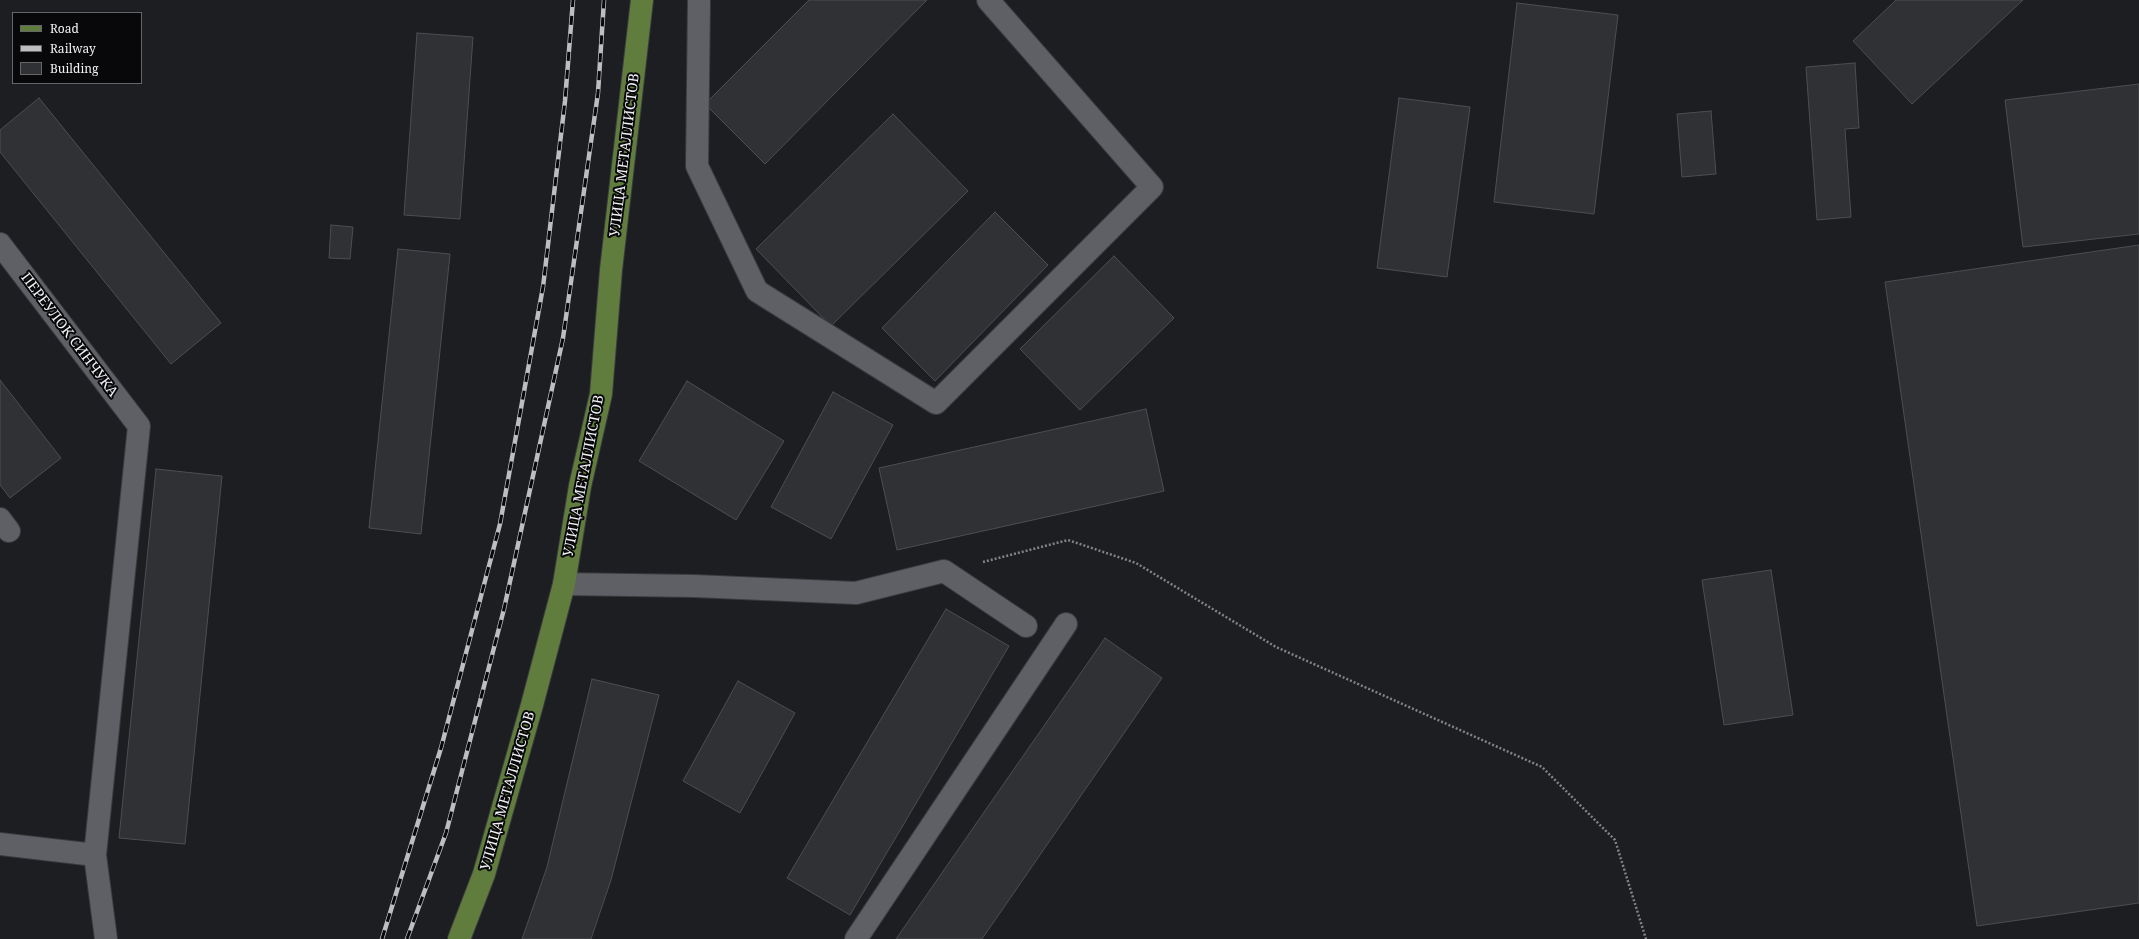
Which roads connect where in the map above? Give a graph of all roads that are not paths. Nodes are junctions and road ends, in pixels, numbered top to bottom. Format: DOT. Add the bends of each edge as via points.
graph roads {
  1 [pos="642,0"];
  2 [pos="699,0"];
  3 [pos="988,0"];
  4 [pos="0,244"];
  5 [pos="564,584"];
  6 [pos="1066,624"];
  7 [pos="1026,626"];
  8 [pos="0,844"];
  9 [pos="95,855"];
  10 [pos="106,939"];
  11 [pos="459,939"];
  12 [pos="856,939"];
  1 -- 5 [label="main road, УЛИЦА МЕТАЛЛИСТОВ" via="611,270 601,394 580,486"];
  2 -- 3 [label="street" via="697,166 757,291 936,403 1152,187"];
  4 -- 9 [label="street, ПЕРЕУЛОК СИНЧУКА" via="139,426"];
  5 -- 7 [label="street" via="694,586 856,593 944,571"];
  5 -- 11 [label="main road, УЛИЦА МЕТАЛЛИСТОВ" via="484,874"];
  6 -- 12 [label="street"];
  8 -- 9 [label="street"];
  9 -- 10 [label="street"];
}
